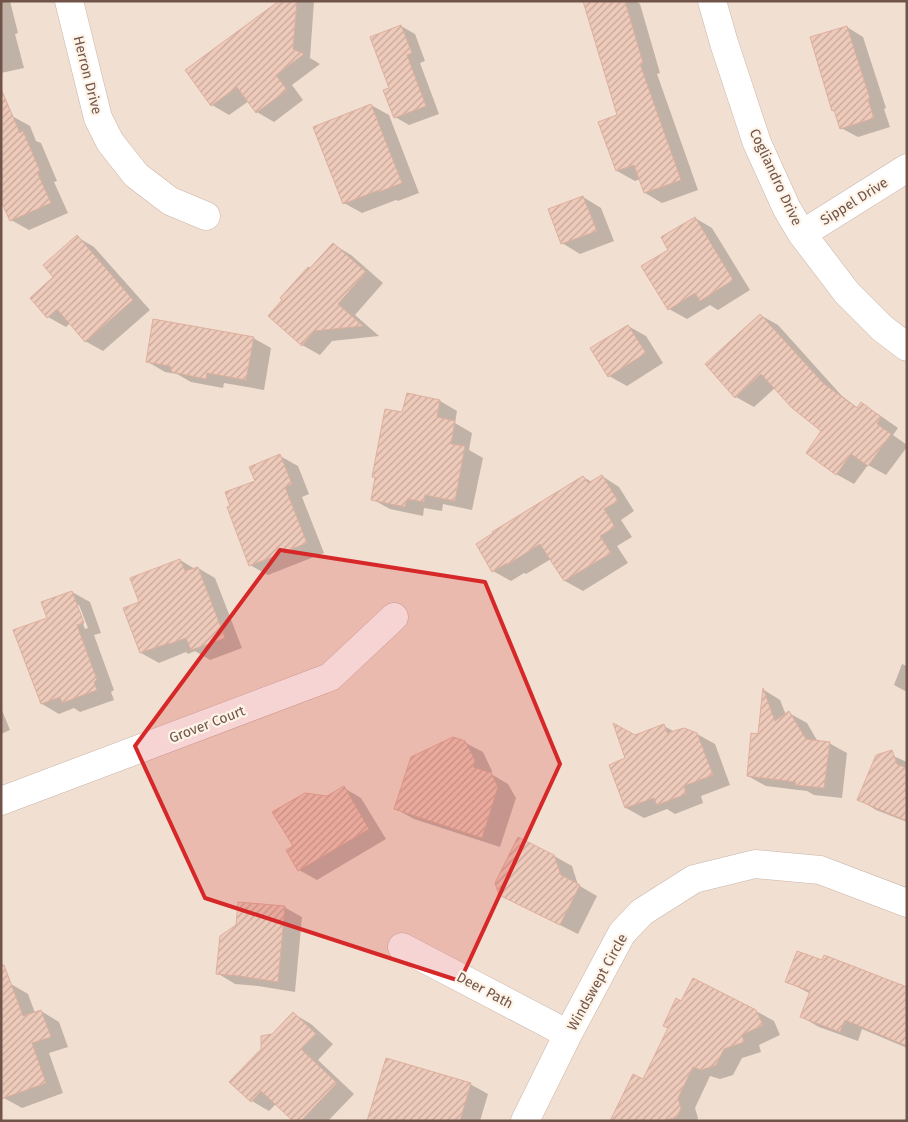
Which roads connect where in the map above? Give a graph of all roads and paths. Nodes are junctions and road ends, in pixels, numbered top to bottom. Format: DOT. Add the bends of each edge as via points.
graph roads {
  1 [pos="69,1"];
  2 [pos="712,1"];
  3 [pos="907,168"];
  4 [pos="206,216"];
  5 [pos="802,234"];
  6 [pos="907,347"];
  7 [pos="394,617"];
  8 [pos="1,802"];
  9 [pos="907,903"];
  10 [pos="402,947"];
  11 [pos="568,1034"];
  12 [pos="524,1121"];
  1 -- 4 [label="street, Herron Drive" via="98,118 110,142 136,175 170,202"];
  2 -- 5 [label="street, Cogliandro Drive" via="757,143"];
  3 -- 5 [label="street, Sippel Drive"];
  5 -- 6 [label="street, Cogliandro Drive" via="847,293 882,328"];
  7 -- 8 [label="street, Grover Court" via="330,677"];
  9 -- 11 [label="street, Windswept Circle" via="820,870 755,864 694,879 642,912 622,933"];
  10 -- 11 [label="street, Deer Path"];
  11 -- 12 [label="street, Windswept Circle"];
}
